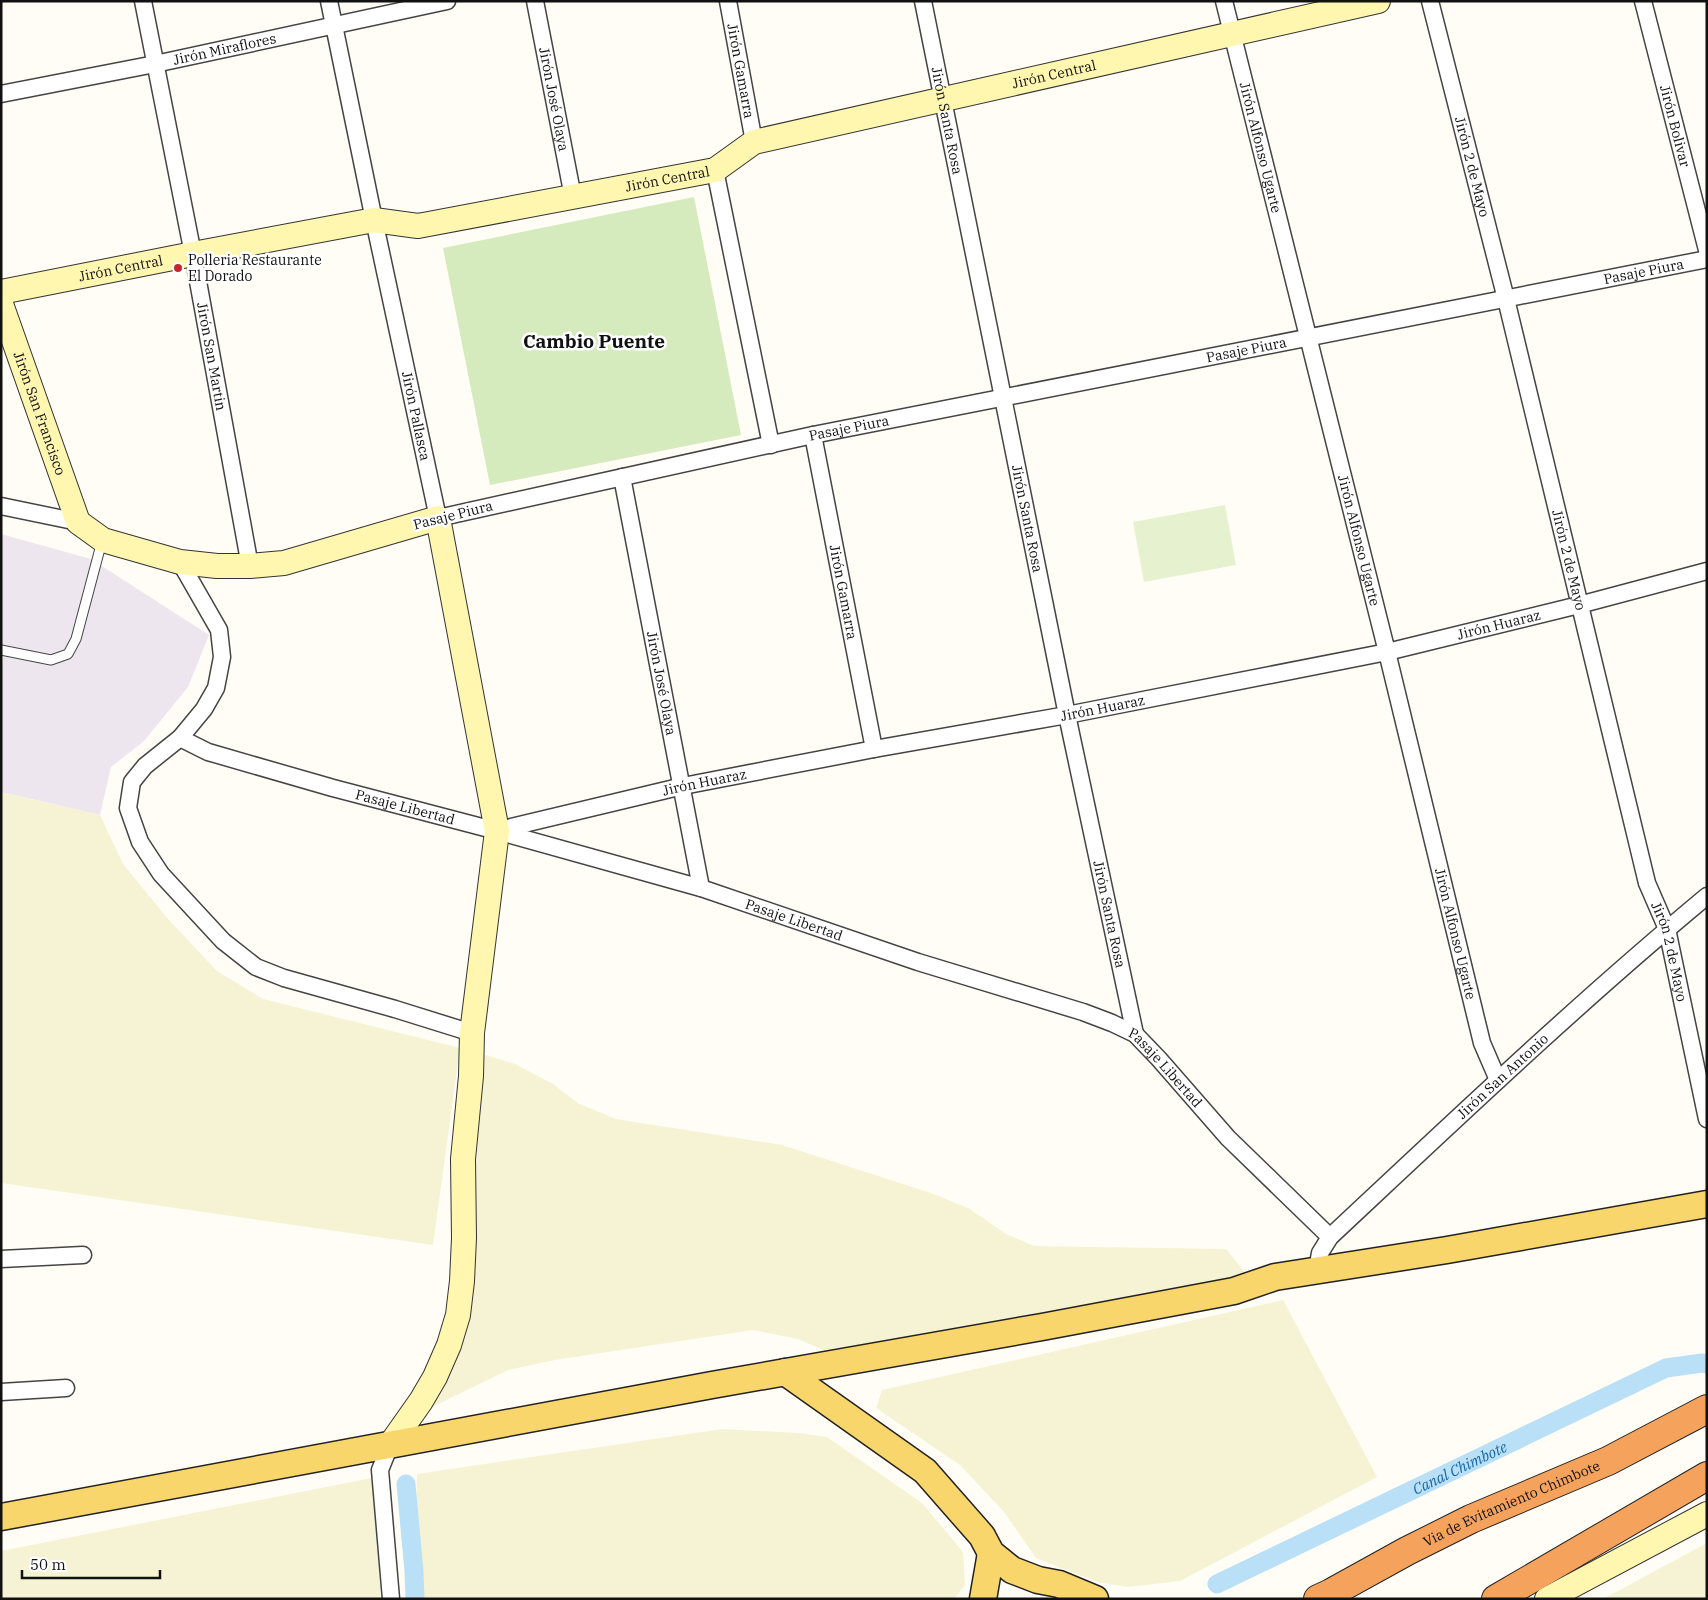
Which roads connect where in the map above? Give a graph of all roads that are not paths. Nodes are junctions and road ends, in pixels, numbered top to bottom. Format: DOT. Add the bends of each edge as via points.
graph roads {
  1 [pos="143,1"];
  2 [pos="329,1"];
  3 [pos="447,1"];
  4 [pos="535,1"];
  5 [pos="728,1"];
  6 [pos="923,1"];
  7 [pos="1224,1"];
  8 [pos="1378,1"];
  9 [pos="1430,1"];
  10 [pos="1643,1"];
  11 [pos="334,25"];
  12 [pos="1232,35"];
  13 [pos="155,64"];
  14 [pos="1,94"];
  15 [pos="942,99"];
  16 [pos="754,142"];
  17 [pos="715,170"];
  18 [pos="573,197"];
  19 [pos="374,220"];
  20 [pos="1707,250"];
  21 [pos="193,254"];
  22 [pos="1707,259"];
  23 [pos="1,292"];
  24 [pos="1506,299"];
  25 [pos="1,304"];
  26 [pos="1308,338"];
  27 [pos="1002,397"];
  28 [pos="813,435"];
  29 [pos="770,445"];
  30 [pos="622,477"];
  31 [pos="1,506"];
  32 [pos="438,518"];
  33 [pos="78,522"];
  34 [pos="103,540"];
  35 [pos="180,562"];
  36 [pos="250,566"];
  37 [pos="1707,571"];
  38 [pos="1579,605"];
  39 [pos="1,650"];
  40 [pos="1387,652"];
  41 [pos="1067,715"];
  42 [pos="180,738"];
  43 [pos="874,748"];
  44 [pos="683,786"];
  45 [pos="497,831"];
  46 [pos="702,888"];
  47 [pos="1707,896"];
  48 [pos="1667,929"];
  49 [pos="472,1033"];
  50 [pos="1135,1034"];
  51 [pos="1498,1080"];
  52 [pos="1707,1119"];
  53 [pos="1707,1204"];
  54 [pos="1330,1237"];
  55 [pos="83,1255"];
  56 [pos="1,1259"];
  57 [pos="1317,1270"];
  58 [pos="785,1372"];
  59 [pos="66,1388"];
  60 [pos="1,1392"];
  61 [pos="1707,1409"];
  62 [pos="390,1446"];
  63 [pos="1707,1476"];
  64 [pos="1707,1514"];
  65 [pos="1,1517"];
  66 [pos="991,1553"];
  67 [pos="391,1599"];
  68 [pos="983,1599"];
  69 [pos="1094,1599"];
  70 [pos="1318,1599"];
  71 [pos="1496,1599"];
  72 [pos="1547,1599"];
  1 -- 13 [label="street, Jirón San Martin"];
  2 -- 11 [label="street, Jirón Pallasca"];
  3 -- 11 [label="street, Jirón Miraflores"];
  4 -- 18 [label="street, Jirón José Olaya"];
  5 -- 16 [label="street, Jirón Gamarra"];
  6 -- 15 [label="street, Jirón Santa Rosa"];
  7 -- 12 [label="street, Jirón Alfonso Ugarte"];
  8 -- 12 [label="street, Jirón Central"];
  9 -- 24 [label="street, Jirón 2 de Mayo"];
  10 -- 20 [label="street, Jirón Bolivar"];
  11 -- 13 [label="street, Jirón Miraflores"];
  11 -- 19 [label="street, Jirón Pallasca"];
  12 -- 15 [label="street, Jirón Central"];
  12 -- 26 [label="street, Jirón Alfonso Ugarte"];
  13 -- 14 [label="street, Jirón Miraflores"];
  13 -- 21 [label="street, Jirón San Martin"];
  15 -- 16 [label="street, Jirón Central"];
  15 -- 27 [label="street, Jirón Santa Rosa"];
  16 -- 17 [label="street, Jirón Central"];
  17 -- 18 [label="street, Jirón Central"];
  17 -- 29 [label="street"];
  18 -- 19 [label="street, Jirón Central" via="418,226"];
  19 -- 21 [label="street, Jirón Central"];
  19 -- 32 [label="street, Jirón Pallasca"];
  21 -- 23 [label="street, Jirón Central"];
  21 -- 36 [label="street, Jirón San Martin"];
  22 -- 24 [label="street, Pasaje Piura"];
  24 -- 26 [label="street, Pasaje Piura"];
  24 -- 38 [label="street, Jirón 2 de Mayo"];
  25 -- 33 [label="street, Jirón San Francisco"];
  26 -- 27 [label="street, Pasaje Piura"];
  26 -- 40 [label="street, Jirón Alfonso Ugarte"];
  27 -- 28 [label="street, Pasaje Piura"];
  27 -- 41 [label="street, Jirón Santa Rosa"];
  28 -- 29 [label="street, Pasaje Piura"];
  28 -- 43 [label="street, Jirón Gamarra"];
  29 -- 30 [label="street, Pasaje Piura"];
  30 -- 32 [label="street, Pasaje Piura"];
  30 -- 44 [label="street, Jirón José Olaya"];
  31 -- 33 [label="street, Pasaje Piura"];
  32 -- 36 [label="street, Pasaje Piura" via="284,563"];
  32 -- 45 [label="street, Jirón Pallasca"];
  33 -- 34 [label="street, Pasaje Piura"];
  34 -- 35 [label="street, Pasaje Piura"];
  34 -- 39 [label="lane" via="76,639 68,654 51,660"];
  35 -- 36 [label="street, Pasaje Piura"];
  35 -- 42 [label="street" via="219,630 222,658 216,688 204,709"];
  37 -- 38 [label="street, Jirón Huaraz"];
  38 -- 40 [label="street, Jirón Huaraz"];
  38 -- 48 [label="street, Jirón 2 de Mayo" via="1647,883"];
  40 -- 41 [label="street, Jirón Huaraz"];
  40 -- 51 [label="street, Jirón Alfonso Ugarte" via="1482,1044"];
  41 -- 43 [label="street, Jirón Huaraz"];
  41 -- 50 [label="street, Jirón Santa Rosa"];
  42 -- 45 [label="street, Pasaje Libertad" via="208,752"];
  42 -- 49 [label="street" via="145,766 132,782 128,808 140,842 161,874 224,941 256,967 284,978"];
  43 -- 44 [label="street, Jirón Huaraz"];
  44 -- 45 [label="street, Jirón Huaraz"];
  44 -- 46 [label="street, Jirón José Olaya"];
  45 -- 46 [label="street, Pasaje Libertad"];
  45 -- 49 [label="street, Jirón Pallasca"];
  46 -- 50 [label="street, Pasaje Libertad" via="918,962 1082,1012"];
  47 -- 48 [label="street, Jirón San Antonio"];
  48 -- 51 [label="street, Jirón San Antonio"];
  48 -- 52 [label="street, Jirón 2 de Mayo"];
  49 -- 62 [label="street, Jirón Pallasca" via="458,1315 434,1377"];
  50 -- 54 [label="street, Pasaje Libertad" via="1228,1138"];
  51 -- 54 [label="street, Jirón San Antonio"];
  53 -- 57 [label="main road"];
  54 -- 57 [label="street, Jirón San Antonio" via="1320,1253"];
  55 -- 56 [label="street"];
  57 -- 58 [label="main road" via="1275,1277 1215,1295"];
  58 -- 62 [label="main road"];
  58 -- 66 [label="main road" via="925,1471 982,1536"];
  59 -- 60 [label="street"];
  61 -- 70 [label="highway, Via de Evitamiento Chimbote" via="1608,1461 1471,1519"];
  62 -- 65 [label="main road"];
  62 -- 67 [label="street" via="380,1470"];
  63 -- 71 [label="highway"];
  64 -- 72 [label="street"];
  66 -- 68 [label="main road"];
  66 -- 69 [label="main road" via="1012,1570"];
}
